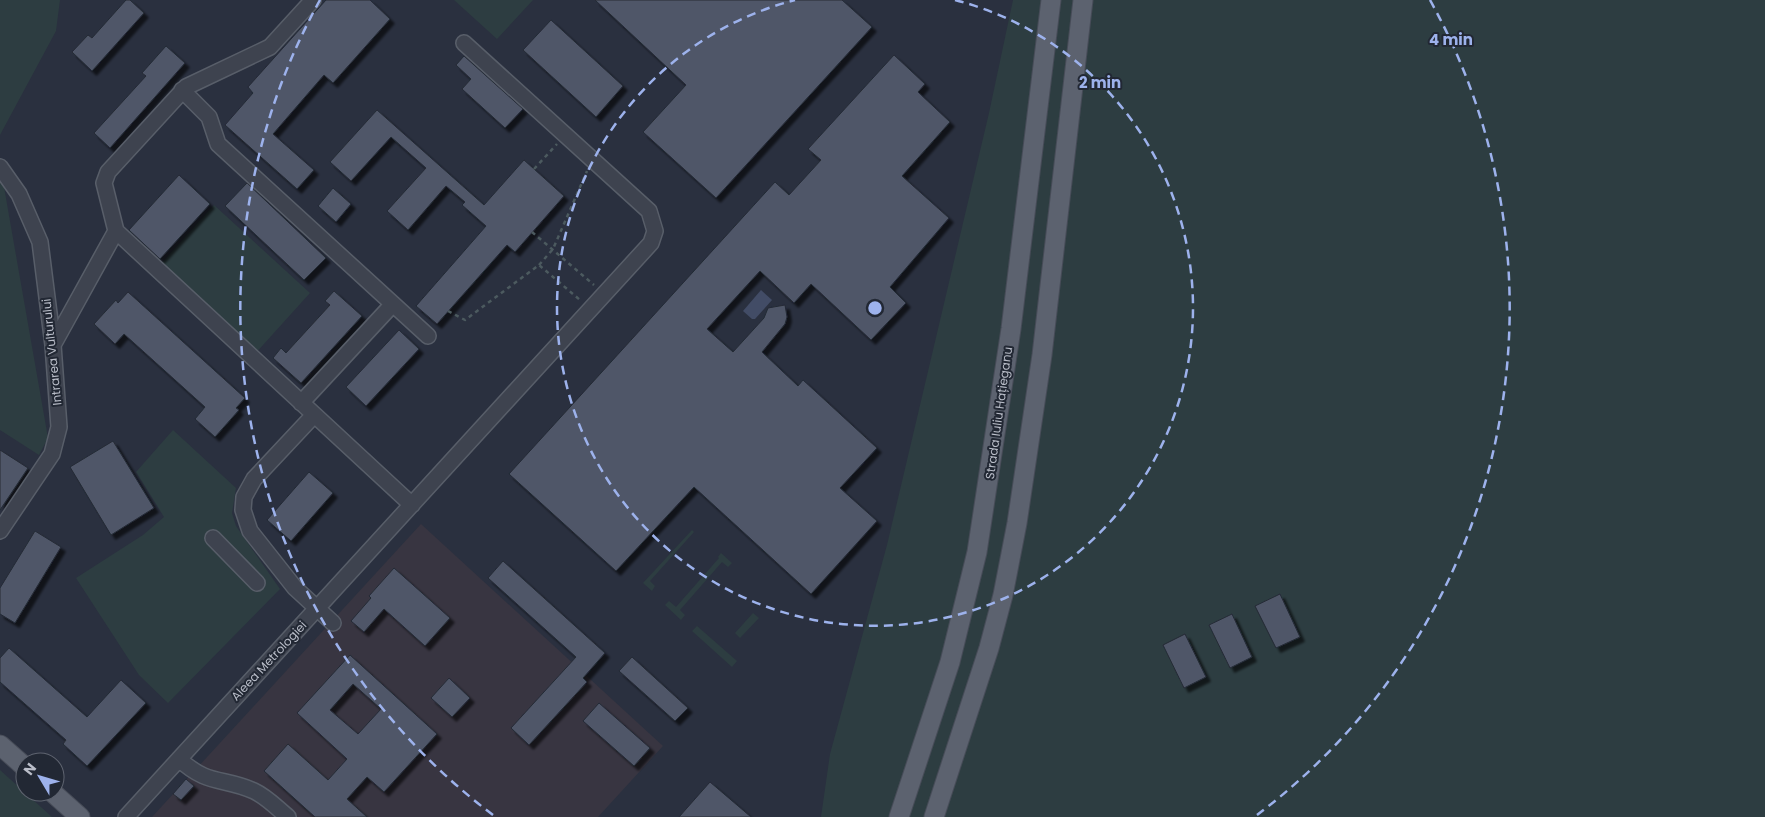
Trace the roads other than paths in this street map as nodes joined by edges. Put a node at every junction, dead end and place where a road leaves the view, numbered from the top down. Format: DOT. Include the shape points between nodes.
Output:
graph roads {
  1 [pos="313,0"];
  2 [pos="1051,0"];
  3 [pos="1083,0"];
  4 [pos="464,43"];
  5 [pos="1041,83"];
  6 [pos="1073,87"];
  7 [pos="182,90"];
  8 [pos="0,167"];
  9 [pos="116,231"];
  10 [pos="393,304"];
  11 [pos="428,336"];
  12 [pos="53,345"];
  13 [pos="301,403"];
  14 [pos="314,415"];
  15 [pos="412,505"];
  16 [pos="0,531"];
  17 [pos="214,538"];
  18 [pos="257,583"];
  19 [pos="318,609"];
  20 [pos="333,623"];
  21 [pos="0,745"];
  22 [pos="15,758"];
  23 [pos="179,759"];
  24 [pos="63,802"];
  25 [pos="80,817"];
  26 [pos="126,817"];
  27 [pos="288,817"];
  28 [pos="899,817"];
  29 [pos="934,817"];
  1 -- 7 [label="street" via="270,46"];
  2 -- 5 [label="main road, Strada Iuliu Hațieganu"];
  3 -- 6 [label="main road"];
  4 -- 15 [label="street, Aleea Metrologiei" via="649,211 655,231 650,243"];
  5 -- 6 [label="main road"];
  5 -- 28 [label="main road, Strada Iuliu Hațieganu" via="1004,384 975,560 950,662"];
  6 -- 29 [label="main road" via="1042,355 1010,562 989,648"];
  7 -- 9 [label="street" via="104,178"];
  7 -- 10 [label="street" via="210,117 218,144"];
  8 -- 12 [label="street, Intrarea Vulturului" via="19,194 40,242"];
  9 -- 12 [label="street"];
  9 -- 13 [label="street"];
  10 -- 11 [label="street"];
  10 -- 13 [label="street"];
  12 -- 16 [label="street, Intrarea Vulturului" via="58,435 52,454"];
  13 -- 14 [label="street"];
  14 -- 15 [label="street"];
  14 -- 19 [label="street" via="254,479 244,497 242,510 250,531 295,588"];
  15 -- 19 [label="street, Aleea Metrologiei"];
  17 -- 18 [label="street"];
  19 -- 20 [label="street"];
  19 -- 23 [label="street, Aleea Metrologiei"];
  21 -- 22 [label="main road"];
  23 -- 26 [label="street, Aleea Metrologiei"];
  23 -- 27 [label="street" via="199,775 253,791"];
  24 -- 25 [label="main road"];
}
